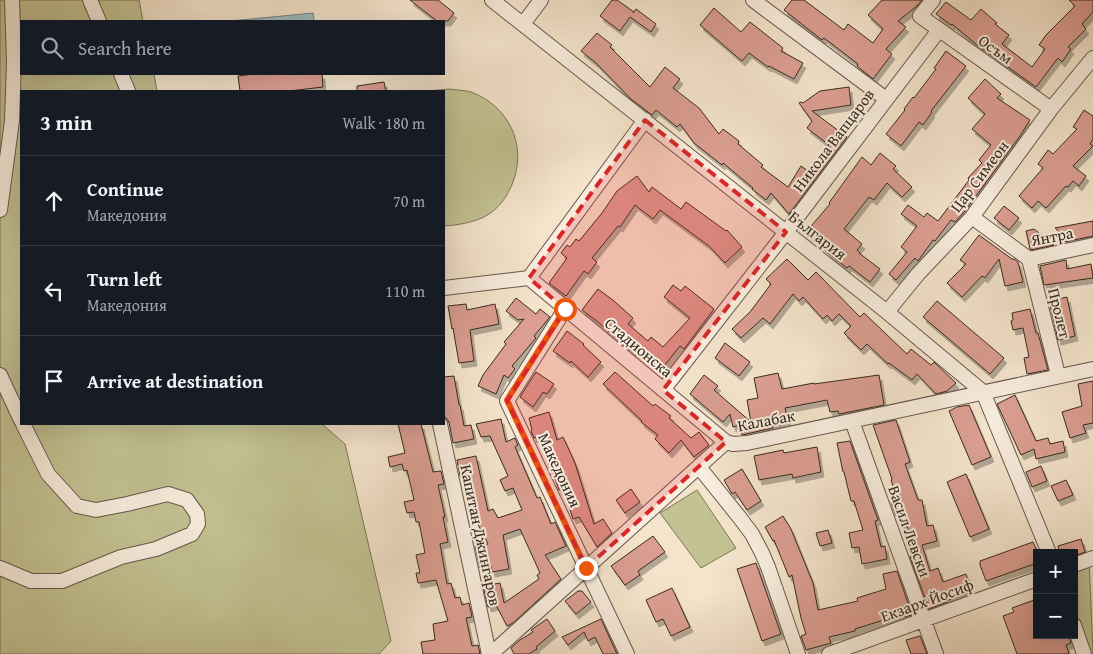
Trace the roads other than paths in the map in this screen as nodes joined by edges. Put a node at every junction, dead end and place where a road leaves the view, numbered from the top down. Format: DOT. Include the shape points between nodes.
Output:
graph roads {
  1 [pos="12,0"];
  2 [pos="90,0"];
  3 [pos="492,0"];
  4 [pos="541,0"];
  5 [pos="753,0"];
  6 [pos="933,0"];
  7 [pos="99,20"];
  8 [pos="523,24"];
  9 [pos="939,30"];
  10 [pos="1092,60"];
  11 [pos="121,75"];
  12 [pos="128,90"];
  13 [pos="886,100"];
  14 [pos="1051,109"];
  15 [pos="645,120"];
  16 [pos="0,210"];
  17 [pos="972,217"];
  18 [pos="786,232"];
  19 [pos="1093,245"];
  20 [pos="1029,259"];
  21 [pos="529,278"];
  22 [pos="445,288"];
  23 [pos="565,309"];
  24 [pos="888,312"];
  25 [pos="1093,369"];
  26 [pos="0,375"];
  27 [pos="1058,375"];
  28 [pos="663,390"];
  29 [pos="983,392"];
  30 [pos="20,418"];
  31 [pos="852,421"];
  32 [pos="24,425"];
  33 [pos="440,425"];
  34 [pos="726,442"];
  35 [pos="699,467"];
  36 [pos="1047,549"];
  37 [pos="1093,558"];
  38 [pos="1078,564"];
  39 [pos="0,568"];
  40 [pos="586,568"];
  41 [pos="1033,580"];
  42 [pos="924,620"];
  43 [pos="1078,636"];
  44 [pos="490,654"];
  45 [pos="627,654"];
  46 [pos="798,654"];
  47 [pos="829,654"];
  48 [pos="936,654"];
  49 [pos="1084,654"];
  1 -- 16 [label="street" via="12,121"];
  2 -- 7 [label="street"];
  3 -- 8 [label="street, България"];
  4 -- 8 [label="street"];
  5 -- 13 [label="street"];
  6 -- 9 [label="street, Осъм" via="920,16"];
  8 -- 15 [label="street, България"];
  9 -- 13 [label="street, Никола Вапцаров"];
  9 -- 14 [label="street, Осъм"];
  10 -- 14 [label="street, Цар Симеон"];
  11 -- 12 [label="street"];
  13 -- 18 [label="street, Никола Вапцаров"];
  14 -- 17 [label="street, Цар Симеон"];
  15 -- 18 [label="street, България"];
  15 -- 21 [label="street"];
  17 -- 20 [label="street, Янтра"];
  17 -- 24 [label="street, Цар Симеон" via="918,274"];
  18 -- 24 [label="street, България"];
  18 -- 28 [label="street, Никола Вапцаров"];
  19 -- 20 [label="street, Янтра"];
  20 -- 27 [label="street, Пролет"];
  21 -- 22 [label="street"];
  21 -- 23 [label="street, Стадионска"];
  23 -- 28 [label="street, Стадионска"];
  23 -- 40 [label="street, Македония" via="507,400"];
  24 -- 29 [label="street, България"];
  25 -- 27 [label="street, Калабак"];
  26 -- 30 [label="street"];
  27 -- 29 [label="street, Калабак"];
  28 -- 34 [label="street, Стадионска"];
  29 -- 31 [label="street, Калабак"];
  29 -- 36 [label="street, България"];
  31 -- 34 [label="street, Калабак" via="747,443"];
  31 -- 42 [label="street, Васил Левски"];
  32 -- 39 [label="street" via="48,474 77,506 96,510 168,494 187,500 198,524 192,534 156,549 121,557 62,581 31,581"];
  33 -- 44 [label="street, Капитан Джингаров"];
  34 -- 35 [label="street, Калабак"];
  35 -- 40 [label="street, Калабак"];
  35 -- 46 [label="street" via="752,534 768,567"];
  37 -- 38 [label="street"];
  40 -- 44 [label="street, Калабак"];
  40 -- 45 [label="street, Македония"];
  41 -- 42 [label="street, Екзарх Йосиф"];
  42 -- 47 [label="street, Екзарх Йосиф"];
  42 -- 48 [label="street, Васил Левски"];
  43 -- 49 [label="street"];
}
